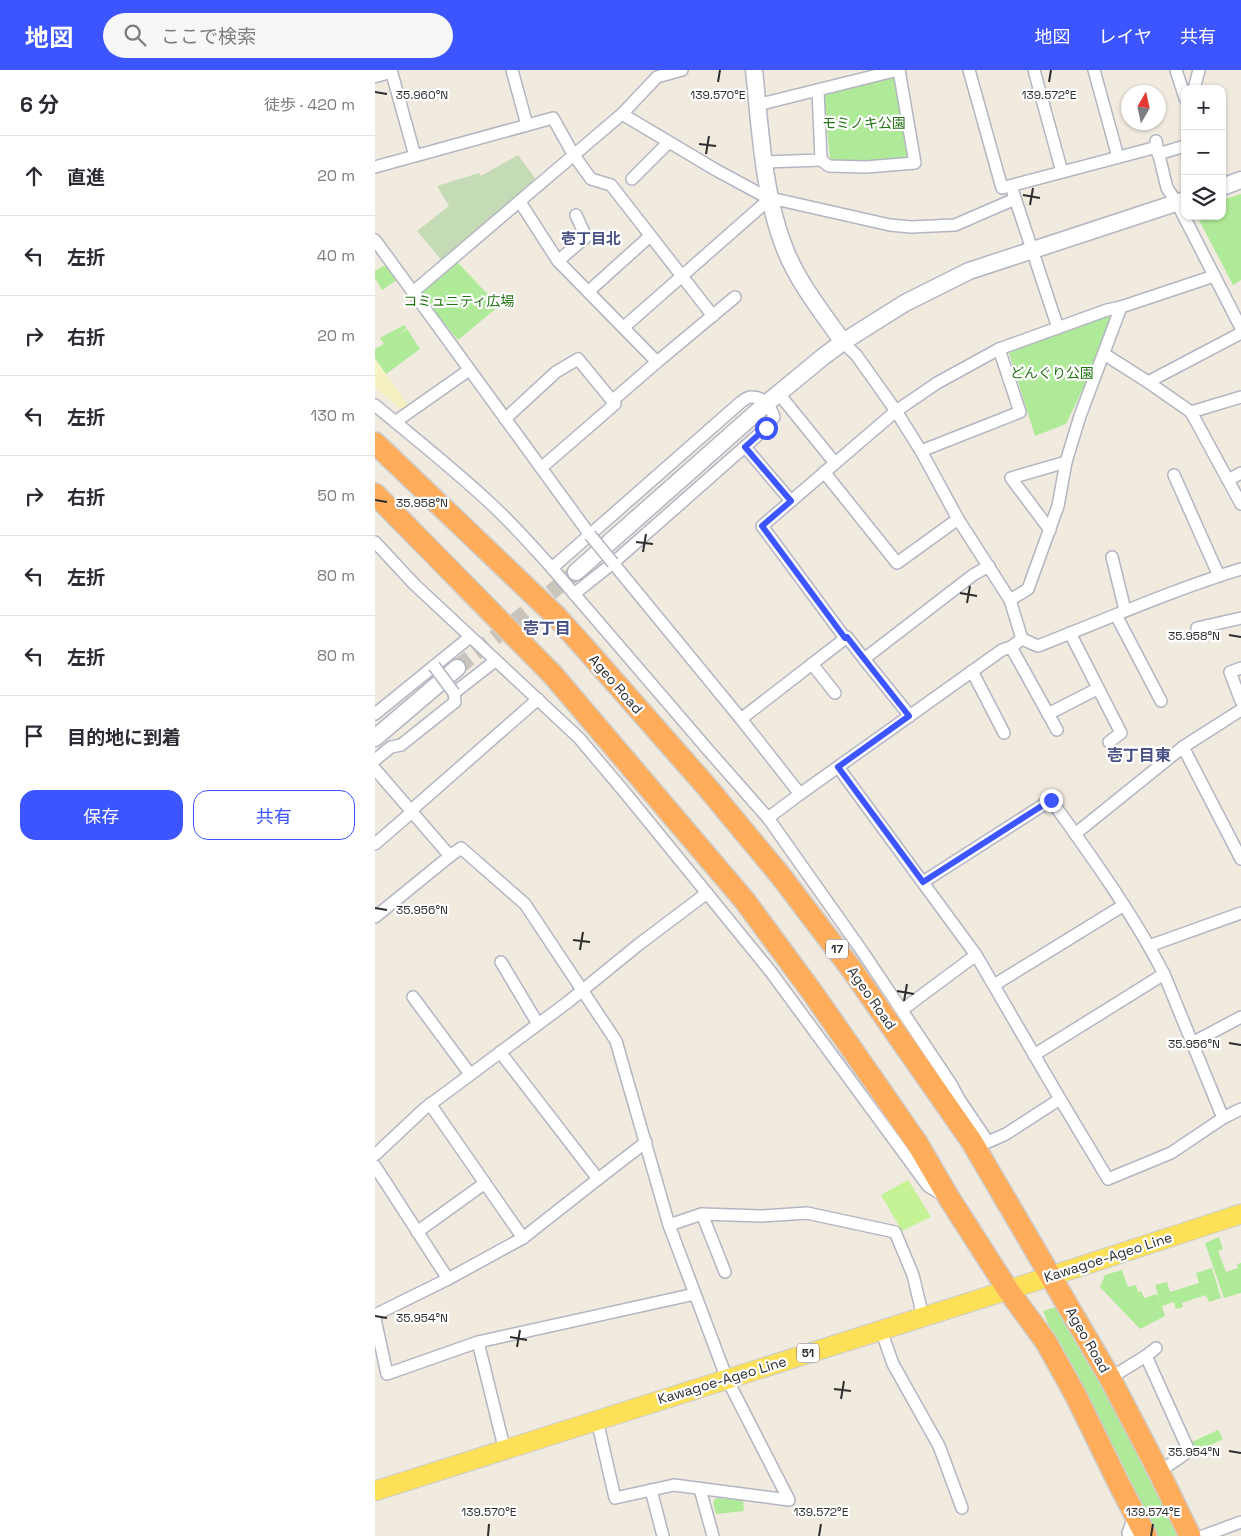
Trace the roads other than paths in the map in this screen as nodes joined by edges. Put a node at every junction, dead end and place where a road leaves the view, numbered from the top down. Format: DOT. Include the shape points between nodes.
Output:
graph roads {
  1 [pos="390,70"];
  2 [pos="512,70"];
  3 [pos="682,70"];
  4 [pos="754,70"];
  5 [pos="898,70"];
  6 [pos="969,70"];
  7 [pos="1034,70"];
  8 [pos="1094,70"];
  9 [pos="1176,70"];
  10 [pos="1199,70"];
  11 [pos="375,74"];
  12 [pos="1196,85"];
  13 [pos="1181,86"];
  14 [pos="818,90"];
  15 [pos="757,105"];
  16 [pos="622,114"];
  17 [pos="527,125"];
  18 [pos="669,142"];
  19 [pos="1181,146"];
  20 [pos="1157,147"];
  21 [pos="573,154"];
  22 [pos="415,156"];
  23 [pos="1119,157"];
  24 [pos="821,160"];
  25 [pos="765,162"];
  26 [pos="375,167"];
  27 [pos="1062,172"];
  28 [pos="632,179"];
  29 [pos="1241,180"];
  30 [pos="1012,186"];
  31 [pos="1226,186"];
  32 [pos="768,198"];
  33 [pos="1015,199"];
  34 [pos="1181,201"];
  35 [pos="520,202"];
  36 [pos="577,215"];
  37 [pos="1189,220"];
  38 [pos="650,236"];
  39 [pos="375,240"];
  40 [pos="1031,250"];
  41 [pos="558,261"];
  42 [pos="1214,276"];
  43 [pos="681,277"];
  44 [pos="589,291"];
  45 [pos="413,292"];
  46 [pos="735,297"];
  47 [pos="1121,307"];
  48 [pos="713,316"];
  49 [pos="624,327"];
  50 [pos="1058,328"];
  51 [pos="1241,328"];
  52 [pos="1241,333"];
  53 [pos="843,342"];
  54 [pos="999,350"];
  55 [pos="1104,354"];
  56 [pos="657,362"];
  57 [pos="469,370"];
  58 [pos="1148,382"];
  59 [pos="1241,397"];
  60 [pos="773,399"];
  61 [pos="612,401"];
  62 [pos="375,405"];
  63 [pos="896,410"];
  64 [pos="1191,412"];
  65 [pos="505,419"];
  66 [pos="395,422"];
  67 [pos="375,443"];
  68 [pos="745,447"];
  69 [pos="921,451"];
  70 [pos="1066,462"];
  71 [pos="835,463"];
  72 [pos="541,468"];
  73 [pos="824,472"];
  74 [pos="1241,473"];
  75 [pos="1174,475"];
  76 [pos="1228,480"];
  77 [pos="375,494"];
  78 [pos="791,501"];
  79 [pos="1241,504"];
  80 [pos="958,519"];
  81 [pos="1050,530"];
  82 [pos="590,535"];
  83 [pos="375,542"];
  84 [pos="1113,557"];
  85 [pos="613,563"];
  86 [pos="989,566"];
  87 [pos="552,568"];
  88 [pos="1241,569"];
  89 [pos="576,572"];
  90 [pos="1219,576"];
  91 [pos="574,594"];
  92 [pos="1010,600"];
  93 [pos="1120,612"];
  94 [pos="1241,618"];
  95 [pos="1197,628"];
  96 [pos="1070,633"];
  97 [pos="470,637"];
  98 [pos="845,638"];
  99 [pos="1022,639"];
  100 [pos="1011,646"];
  101 [pos="864,659"];
  102 [pos="495,661"];
  103 [pos="812,664"];
  104 [pos="434,666"];
  105 [pos="457,668"];
  106 [pos="1241,668"];
  107 [pos="972,671"];
  108 [pos="1097,689"];
  109 [pos="454,693"];
  110 [pos="835,694"];
  111 [pos="375,697"];
  112 [pos="538,700"];
  113 [pos="1161,701"];
  114 [pos="1241,701"];
  115 [pos="379,710"];
  116 [pos="1241,710"];
  117 [pos="1048,714"];
  118 [pos="909,716"];
  119 [pos="741,719"];
  120 [pos="1057,730"];
  121 [pos="1004,733"];
  122 [pos="375,738"];
  123 [pos="1109,742"];
  124 [pos="1183,747"];
  125 [pos="375,760"];
  126 [pos="838,767"];
  127 [pos="375,769"];
  128 [pos="800,794"];
  129 [pos="412,812"];
  130 [pos="768,818"];
  131 [pos="1075,834"];
  132 [pos="1236,838"];
  133 [pos="375,844"];
  134 [pos="450,856"];
  135 [pos="1241,859"];
  136 [pos="923,882"];
  137 [pos="707,894"];
  138 [pos="1124,905"];
  139 [pos="1241,914"];
  140 [pos="375,917"];
  141 [pos="1149,946"];
  142 [pos="976,955"];
  143 [pos="501,962"];
  144 [pos="1163,974"];
  145 [pos="994,985"];
  146 [pos="583,990"];
  147 [pos="413,997"];
  148 [pos="902,1010"];
  149 [pos="1241,1017"];
  150 [pos="538,1024"];
  151 [pos="1192,1043"];
  152 [pos="500,1052"];
  153 [pos="1034,1055"];
  154 [pos="470,1074"];
  155 [pos="959,1099"];
  156 [pos="1060,1099"];
  157 [pos="430,1104"];
  158 [pos="1241,1110"];
  159 [pos="1223,1118"];
  160 [pos="957,1120"];
  161 [pos="646,1142"];
  162 [pos="375,1155"];
  163 [pos="375,1166"];
  164 [pos="598,1180"];
  165 [pos="485,1183"];
  166 [pos="949,1198"];
  167 [pos="702,1214"];
  168 [pos="1241,1214"];
  169 [pos="669,1225"];
  170 [pos="417,1232"];
  171 [pos="523,1238"];
  172 [pos="725,1272"];
  173 [pos="1051,1276"];
  174 [pos="448,1279"];
  175 [pos="1008,1290"];
  176 [pos="695,1294"];
  177 [pos="375,1315"];
  178 [pos="923,1317"];
  179 [pos="375,1319"];
  180 [pos="881,1330"];
  181 [pos="477,1342"];
  182 [pos="1156,1348"];
  183 [pos="1146,1356"];
  184 [pos="1110,1378"];
  185 [pos="727,1379"];
  186 [pos="597,1420"];
  187 [pos="505,1450"];
  188 [pos="1159,1472"];
  189 [pos="700,1489"];
  190 [pos="651,1490"];
  191 [pos="375,1491"];
  192 [pos="962,1508"];
  193 [pos="1135,1514"];
  194 [pos="1241,1522"];
  195 [pos="663,1536"];
  196 [pos="713,1536"];
  197 [pos="1129,1536"];
  198 [pos="1146,1536"];
  199 [pos="1190,1536"];
  200 [pos="1203,1536"];
  1 -- 11 [label="street"];
  1 -- 22 [label="street"];
  2 -- 17 [label="street"];
  3 -- 16 [label="street" via="657,77"];
  4 -- 15 [label="street"];
  5 -- 14 [label="street"];
  5 -- 24 [label="street" via="915,162 866,167 829,166"];
  6 -- 30 [label="street" via="1002,188"];
  7 -- 27 [label="street"];
  8 -- 23 [label="street"];
  9 -- 13 [label="street"];
  10 -- 12 [label="street"];
  14 -- 15 [label="street"];
  14 -- 24 [label="street"];
  15 -- 25 [label="street"];
  16 -- 18 [label="street"];
  16 -- 21 [label="street"];
  17 -- 21 [label="street" via="553,118"];
  17 -- 22 [label="street"];
  18 -- 28 [label="street"];
  18 -- 32 [label="street"];
  19 -- 20 [label="street"];
  20 -- 23 [label="street"];
  20 -- 34 [label="street" via="1167,188"];
  21 -- 35 [label="street"];
  21 -- 38 [label="street" via="591,179 611,185"];
  22 -- 26 [label="street"];
  23 -- 27 [label="street"];
  24 -- 25 [label="street"];
  25 -- 32 [label="street"];
  27 -- 30 [label="street"];
  29 -- 31 [label="street"];
  30 -- 33 [label="street"];
  32 -- 33 [label="street" via="911,227 955,225"];
  32 -- 43 [label="street"];
  32 -- 53 [label="street" via="784,246 805,290"];
  33 -- 40 [label="street"];
  34 -- 40 [label="street"];
  35 -- 41 [label="street"];
  35 -- 45 [label="street"];
  36 -- 41 [label="street" via="586,237"];
  37 -- 42 [label="street"];
  38 -- 43 [label="street"];
  38 -- 44 [label="street"];
  39 -- 45 [label="street"];
  40 -- 50 [label="street"];
  40 -- 53 [label="street" via="969,271 905,302"];
  41 -- 44 [label="street"];
  42 -- 47 [label="street"];
  42 -- 51 [label="street"];
  43 -- 48 [label="street"];
  43 -- 49 [label="street"];
  44 -- 49 [label="street"];
  45 -- 57 [label="street"];
  46 -- 48 [label="street"];
  47 -- 50 [label="street"];
  47 -- 55 [label="street"];
  48 -- 56 [label="street"];
  49 -- 56 [label="street"];
  50 -- 54 [label="street"];
  52 -- 58 [label="street"];
  53 -- 60 [label="street"];
  53 -- 63 [label="street"];
  54 -- 63 [label="street" via="937,383"];
  54 -- 69 [label="street" via="1020,412"];
  55 -- 58 [label="street"];
  55 -- 70 [label="street"];
  56 -- 61 [label="street"];
  57 -- 65 [label="street"];
  57 -- 66 [label="street"];
  58 -- 64 [label="street"];
  59 -- 64 [label="street"];
  60 -- 68 [label="street" via="774,417"];
  60 -- 71 [label="street"];
  60 -- 82 [label="street" via="754,396 741,402"];
  60 -- 89 [label="street"];
  61 -- 65 [label="street" via="578,359 556,372"];
  61 -- 72 [label="street" via="615,404"];
  62 -- 66 [label="street"];
  63 -- 69 [label="street"];
  63 -- 71 [label="street"];
  64 -- 76 [label="street"];
  65 -- 72 [label="street"];
  66 -- 87 [label="street" via="492,505"];
  67 -- 160 [label="highway, Ageo Road / 17" via="556,616 707,786 851,967"];
  68 -- 78 [label="street"];
  68 -- 85 [label="street"];
  69 -- 80 [label="street"];
  70 -- 81 [label="street"];
  70 -- 81 [label="street" via="1011,478"];
  71 -- 73 [label="street"];
  72 -- 82 [label="street"];
  73 -- 78 [label="street"];
  73 -- 80 [label="street" via="897,563"];
  74 -- 76 [label="street"];
  75 -- 90 [label="street"];
  76 -- 79 [label="street"];
  77 -- 166 [label="highway" via="553,676 745,901 917,1143"];
  78 -- 98 [label="street" via="762,526"];
  80 -- 86 [label="street"];
  81 -- 92 [label="street" via="1028,590"];
  82 -- 85 [label="street, bridge"];
  82 -- 87 [label="street"];
  83 -- 97 [label="street"];
  84 -- 93 [label="street"];
  85 -- 91 [label="street"];
  85 -- 119 [label="street"];
  86 -- 92 [label="street"];
  86 -- 101 [label="street" via="973,574"];
  87 -- 91 [label="street"];
  88 -- 90 [label="street"];
  90 -- 93 [label="street"];
  91 -- 130 [label="street"];
  92 -- 99 [label="street"];
  93 -- 96 [label="street"];
  93 -- 113 [label="street"];
  94 -- 95 [label="street"];
  96 -- 99 [label="street" via="1038,646"];
  96 -- 108 [label="street"];
  97 -- 102 [label="street"];
  97 -- 104 [label="street"];
  98 -- 101 [label="street"];
  98 -- 103 [label="street"];
  99 -- 100 [label="street"];
  100 -- 107 [label="street"];
  100 -- 117 [label="street"];
  101 -- 118 [label="street"];
  102 -- 109 [label="street"];
  102 -- 112 [label="street"];
  103 -- 110 [label="street"];
  103 -- 119 [label="street"];
  104 -- 109 [label="street, bridge"];
  104 -- 115 [label="street"];
  105 -- 122 [label="street"];
  106 -- 114 [label="street" via="1230,672"];
  107 -- 118 [label="street"];
  107 -- 121 [label="street"];
  108 -- 117 [label="street"];
  108 -- 123 [label="street" via="1121,733"];
  109 -- 125 [label="street" via="455,702 401,745 391,746"];
  111 -- 115 [label="street"];
  112 -- 129 [label="street"];
  112 -- 137 [label="street" via="579,738"];
  116 -- 124 [label="street"];
  117 -- 120 [label="street"];
  118 -- 126 [label="street"];
  119 -- 128 [label="street"];
  124 -- 131 [label="street"];
  124 -- 132 [label="street"];
  126 -- 128 [label="street"];
  126 -- 136 [label="street"];
  127 -- 129 [label="street"];
  128 -- 130 [label="street"];
  129 -- 133 [label="street"];
  129 -- 134 [label="street"];
  130 -- 148 [label="street"];
  131 -- 136 [label="street" via="1051,800"];
  131 -- 138 [label="street"];
  132 -- 135 [label="street"];
  134 -- 140 [label="street"];
  134 -- 146 [label="street" via="461,848 525,904"];
  136 -- 142 [label="street"];
  137 -- 146 [label="street"];
  137 -- 166 [label="street" via="771,972 928,1186"];
  138 -- 141 [label="street"];
  138 -- 145 [label="street"];
  139 -- 141 [label="street"];
  141 -- 144 [label="street"];
  142 -- 145 [label="street"];
  142 -- 148 [label="street"];
  143 -- 150 [label="street"];
  144 -- 151 [label="street"];
  144 -- 153 [label="street"];
  145 -- 153 [label="street"];
  146 -- 150 [label="street"];
  146 -- 161 [label="street" via="616,1041"];
  147 -- 154 [label="street"];
  148 -- 155 [label="street"];
  149 -- 151 [label="street"];
  150 -- 152 [label="street"];
  151 -- 159 [label="street"];
  152 -- 154 [label="street"];
  152 -- 164 [label="street"];
  153 -- 156 [label="street"];
  154 -- 157 [label="street"];
  155 -- 156 [label="street" via="988,1142"];
  155 -- 160 [label="street"];
  156 -- 159 [label="street" via="1108,1179 1171,1153"];
  157 -- 162 [label="street"];
  157 -- 165 [label="street"];
  158 -- 159 [label="street"];
  160 -- 173 [label="highway, Ageo Road / 17"];
  161 -- 164 [label="street"];
  161 -- 169 [label="street"];
  163 -- 170 [label="street"];
  164 -- 171 [label="street"];
  165 -- 170 [label="street"];
  165 -- 171 [label="street"];
  166 -- 175 [label="highway"];
  167 -- 169 [label="street"];
  167 -- 172 [label="street"];
  167 -- 178 [label="street" via="761,1216 807,1213 895,1232 913,1274"];
  168 -- 173 [label="main road, Kawagoe-Ageo Line / 51"];
  169 -- 176 [label="street"];
  170 -- 174 [label="street"];
  171 -- 174 [label="street"];
  173 -- 175 [label="main road, Kawagoe-Ageo Line / 51"];
  173 -- 184 [label="highway, Ageo Road / 17"];
  174 -- 177 [label="street"];
  175 -- 178 [label="main road, Kawagoe-Ageo Line / 51"];
  175 -- 193 [label="highway" via="1046,1342"];
  176 -- 181 [label="street"];
  176 -- 185 [label="street"];
  178 -- 180 [label="main road, Kawagoe-Ageo Line / 51"];
  179 -- 181 [label="street" via="387,1374"];
  180 -- 185 [label="main road, Kawagoe-Ageo Line / 51"];
  180 -- 192 [label="street" via="893,1364 939,1446"];
  181 -- 187 [label="street"];
  182 -- 183 [label="street"];
  183 -- 184 [label="street"];
  183 -- 188 [label="street" via="1189,1450"];
  184 -- 188 [label="highway, Ageo Road / 17"];
  185 -- 186 [label="main road, Kawagoe-Ageo Line / 51"];
  185 -- 189 [label="street" via="789,1500"];
  186 -- 187 [label="main road, Kawagoe-Ageo Line / 51"];
  186 -- 190 [label="street" via="615,1498"];
  187 -- 191 [label="main road, Kawagoe-Ageo Line / 51"];
  188 -- 199 [label="highway, Ageo Road / 17"];
  189 -- 190 [label="street" via="673,1485"];
  189 -- 196 [label="street"];
  190 -- 195 [label="street"];
  193 -- 197 [label="street"];
  193 -- 198 [label="highway"];
  194 -- 200 [label="street"];
}
